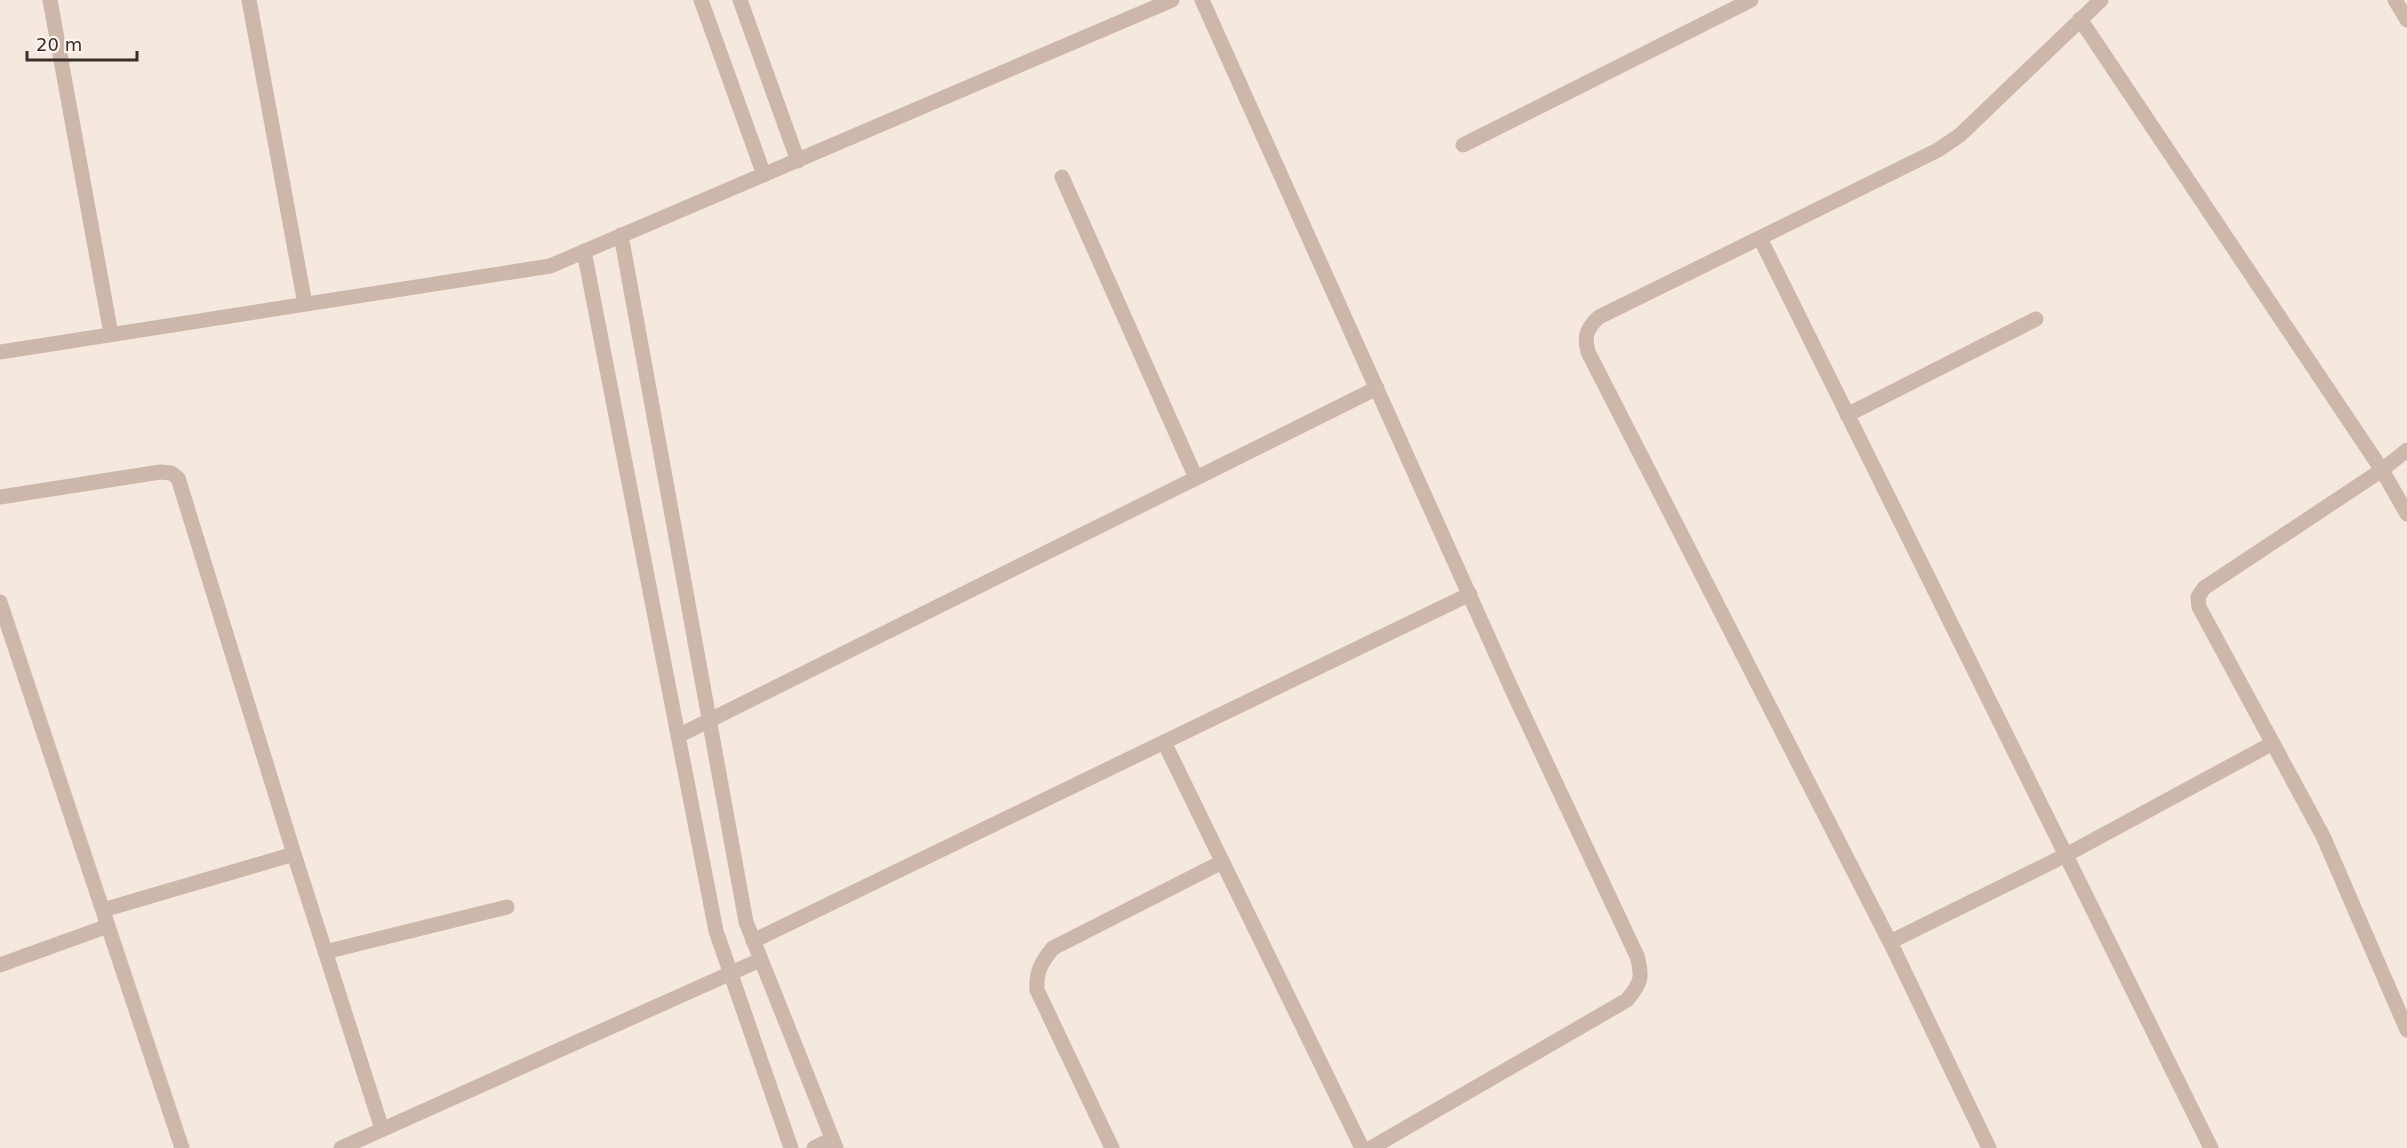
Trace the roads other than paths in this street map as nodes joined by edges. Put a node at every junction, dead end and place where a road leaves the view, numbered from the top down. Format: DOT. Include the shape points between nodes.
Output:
graph roads {
  1 [pos="50,0"];
  2 [pos="249,0"];
  3 [pos="701,0"];
  4 [pos="740,0"];
  5 [pos="1172,0"];
  6 [pos="1202,0"];
  7 [pos="1751,0"];
  8 [pos="2101,0"];
  9 [pos="2395,0"];
  10 [pos="2080,19"];
  11 [pos="2407,20"];
  12 [pos="1463,145"];
  13 [pos="798,161"];
  14 [pos="764,175"];
  15 [pos="1062,177"];
  16 [pos="621,235"];
  17 [pos="1760,238"];
  18 [pos="584,251"];
  19 [pos="305,304"];
  20 [pos="2036,319"];
  21 [pos="111,334"];
  22 [pos="0,352"];
  23 [pos="1377,388"];
  24 [pos="1847,415"];
  25 [pos="2407,450"];
  26 [pos="2382,470"];
  27 [pos="1196,478"];
  28 [pos="0,497"];
  29 [pos="2407,514"];
  30 [pos="1470,594"];
  31 [pos="0,602"];
  32 [pos="709,721"];
  33 [pos="678,736"];
  34 [pos="1164,742"];
  35 [pos="2273,743"];
  36 [pos="294,854"];
  37 [pos="2066,855"];
  38 [pos="1222,862"];
  39 [pos="507,907"];
  40 [pos="103,910"];
  41 [pos="108,926"];
  42 [pos="753,941"];
  43 [pos="1890,942"];
  44 [pos="325,952"];
  45 [pos="760,960"];
  46 [pos="0,965"];
  47 [pos="729,974"];
  48 [pos="2407,1030"];
  49 [pos="382,1129"];
  50 [pos="834,1144"];
  51 [pos="182,1148"];
  52 [pos="341,1148"];
  53 [pos="791,1148"];
  54 [pos="814,1148"];
  55 [pos="1112,1148"];
  56 [pos="1362,1148"];
  57 [pos="1371,1148"];
  58 [pos="1989,1148"];
  59 [pos="2211,1148"];
  1 -- 21 [label="street"];
  2 -- 19 [label="street"];
  3 -- 14 [label="street"];
  4 -- 13 [label="street"];
  5 -- 13 [label="street"];
  6 -- 23 [label="street"];
  7 -- 12 [label="street"];
  8 -- 10 [label="street"];
  9 -- 11 [label="street"];
  10 -- 17 [label="street" via="1960,135 1938,150"];
  10 -- 26 [label="street"];
  13 -- 14 [label="street"];
  14 -- 16 [label="street"];
  15 -- 27 [label="street"];
  16 -- 18 [label="street"];
  16 -- 32 [label="street"];
  17 -- 24 [label="street"];
  17 -- 43 [label="street" via="1599,317 1588,326 1584,338"];
  18 -- 19 [label="street" via="550,266"];
  18 -- 33 [label="street"];
  19 -- 21 [label="street"];
  20 -- 24 [label="street"];
  21 -- 22 [label="street"];
  23 -- 27 [label="street"];
  23 -- 30 [label="street"];
  24 -- 37 [label="street"];
  25 -- 26 [label="street"];
  26 -- 29 [label="street"];
  26 -- 35 [label="street" via="2204,588 2198,597 2199,607"];
  27 -- 32 [label="street"];
  28 -- 36 [label="street" via="160,472 178,478"];
  30 -- 34 [label="street"];
  30 -- 57 [label="street" via="1637,956 1639,986 1627,1000"];
  31 -- 40 [label="street"];
  32 -- 33 [label="street"];
  32 -- 42 [label="street" via="746,922"];
  33 -- 47 [label="street" via="716,932"];
  34 -- 38 [label="street"];
  34 -- 42 [label="street"];
  35 -- 37 [label="street"];
  35 -- 48 [label="street" via="2323,836"];
  36 -- 40 [label="street"];
  36 -- 44 [label="street"];
  37 -- 43 [label="street"];
  37 -- 59 [label="street"];
  38 -- 55 [label="street" via="1053,948 1041,962 1037,990"];
  38 -- 56 [label="street"];
  39 -- 44 [label="street"];
  40 -- 41 [label="street"];
  41 -- 46 [label="street"];
  41 -- 51 [label="street"];
  42 -- 45 [label="street"];
  43 -- 58 [label="street"];
  44 -- 49 [label="street"];
  45 -- 47 [label="street"];
  45 -- 50 [label="street"];
  47 -- 49 [label="street"];
  47 -- 53 [label="street"];
  49 -- 52 [label="street"];
  50 -- 54 [label="street"];
}
